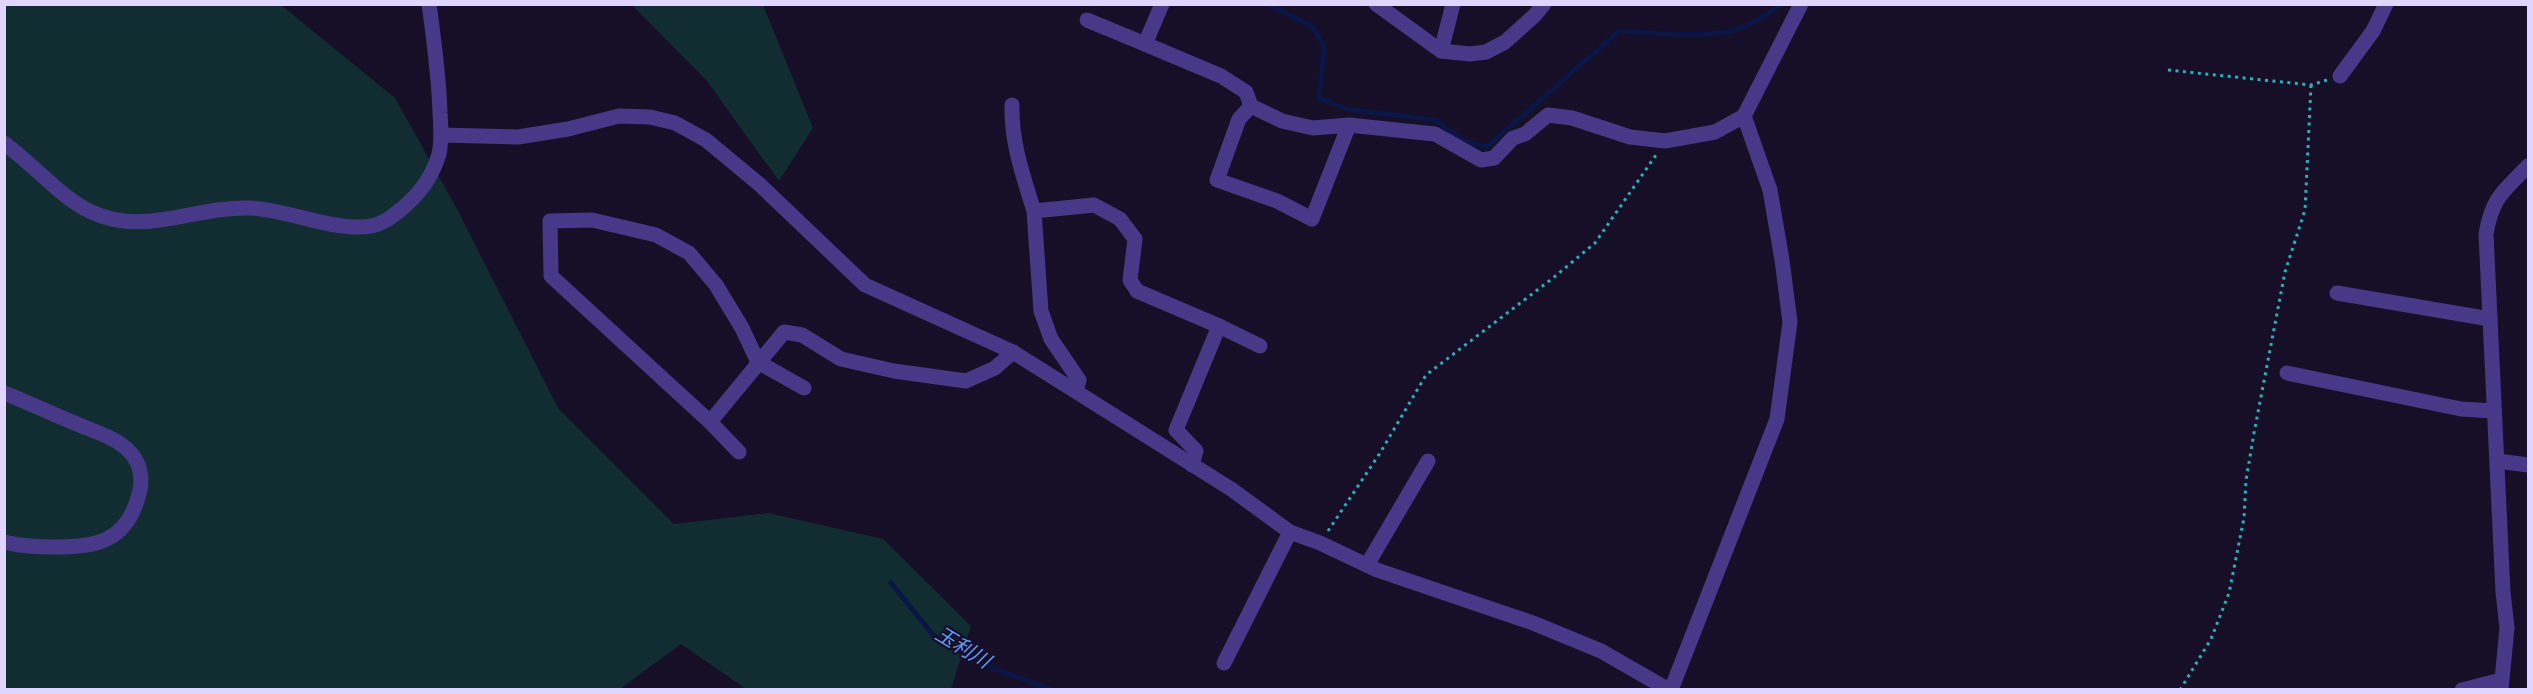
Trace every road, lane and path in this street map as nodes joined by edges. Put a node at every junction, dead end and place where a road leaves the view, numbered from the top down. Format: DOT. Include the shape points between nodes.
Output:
graph roads {
  1 [pos="429,4"];
  2 [pos="1162,4"];
  3 [pos="1376,4"];
  4 [pos="1453,4"];
  5 [pos="1544,4"];
  6 [pos="2386,4"];
  7 [pos="1801,5"];
  8 [pos="1087,20"];
  9 [pos="1145,44"];
  10 [pos="1441,51"];
  11 [pos="2168,70"];
  12 [pos="2340,76"];
  13 [pos="2311,85"];
  14 [pos="1012,105"];
  15 [pos="1251,106"];
  16 [pos="1744,116"];
  17 [pos="1349,125"];
  18 [pos="441,135"];
  19 [pos="1665,141"];
  20 [pos="4,143"];
  21 [pos="2529,166"];
  22 [pos="1034,211"];
  23 [pos="2337,293"];
  24 [pos="2490,319"];
  25 [pos="1219,326"];
  26 [pos="1260,346"];
  27 [pos="1012,352"];
  28 [pos="758,362"];
  29 [pos="2287,373"];
  30 [pos="804,388"];
  31 [pos="1076,391"];
  32 [pos="4,393"];
  33 [pos="2494,411"];
  34 [pos="710,422"];
  35 [pos="739,452"];
  36 [pos="1428,461"];
  37 [pos="2498,461"];
  38 [pos="1192,465"];
  39 [pos="2529,465"];
  40 [pos="1290,532"];
  41 [pos="4,542"];
  42 [pos="1320,543"];
  43 [pos="1367,565"];
  44 [pos="1224,663"];
  45 [pos="2501,685"];
  46 [pos="1670,690"];
  47 [pos="2180,690"];
  48 [pos="2462,690"];
  1 -- 18 [label="street"];
  2 -- 9 [label="street"];
  3 -- 10 [label="street"];
  4 -- 10 [label="street"];
  5 -- 10 [label="street" via="1505,42 1486,52"];
  6 -- 12 [label="street" via="2373,31"];
  7 -- 16 [label="street"];
  8 -- 9 [label="street"];
  9 -- 15 [label="street" via="1221,76 1245,92"];
  11 -- 13 [label="path"];
  12 -- 13 [label="path"];
  13 -- 47 [label="path" via="2305,210 2285,273 2229,593 2211,639"];
  14 -- 22 [label="street" via="1017,156"];
  15 -- 17 [label="street" via="1282,121 1313,128"];
  15 -- 17 [label="street" via="1239,119 1217,180 1277,201 1312,219"];
  16 -- 19 [label="street" via="1714,132"];
  16 -- 46 [label="street" via="1770,190 1790,322 1777,419"];
  17 -- 19 [label="street" via="1435,134 1481,160 1494,158 1513,138 1525,134 1548,115 1572,118 1630,137"];
  18 -- 20 [label="street" via="439,153 422,190 390,220 362,227 343,227 285,212 235,208 158,220 110,220 73,202"];
  18 -- 27 [label="street" via="518,137 619,116 675,123 706,140 759,184 865,285"];
  19 -- 42 [label="path" via="1595,243 1426,375"];
  21 -- 24 [label="street" via="2497,198 2489,214 2486,234"];
  22 -- 25 [label="street" via="1094,205 1120,219 1135,239 1130,280 1137,291"];
  22 -- 31 [label="street" via="1041,311 1051,339 1079,380"];
  23 -- 24 [label="street"];
  24 -- 33 [label="street"];
  25 -- 26 [label="street"];
  25 -- 38 [label="street" via="1176,429 1196,451"];
  27 -- 28 [label="street" via="994,368 966,381 841,359 802,335 784,333"];
  27 -- 31 [label="street"];
  28 -- 30 [label="street"];
  28 -- 34 [label="street"];
  28 -- 34 [label="street" via="716,285 689,253 657,235 592,220 550,221 551,276"];
  29 -- 33 [label="street" via="2461,409"];
  31 -- 38 [label="street"];
  32 -- 41 [label="street" via="116,441 138,462 141,475 130,518 102,543 47,547"];
  33 -- 37 [label="street"];
  34 -- 35 [label="street"];
  36 -- 43 [label="street"];
  37 -- 39 [label="street"];
  37 -- 45 [label="street" via="2507,628"];
  38 -- 40 [label="street"];
  40 -- 42 [label="street"];
  40 -- 44 [label="street"];
  42 -- 43 [label="street"];
  43 -- 46 [label="street" via="1601,651"];
  45 -- 48 [label="street"];
}
